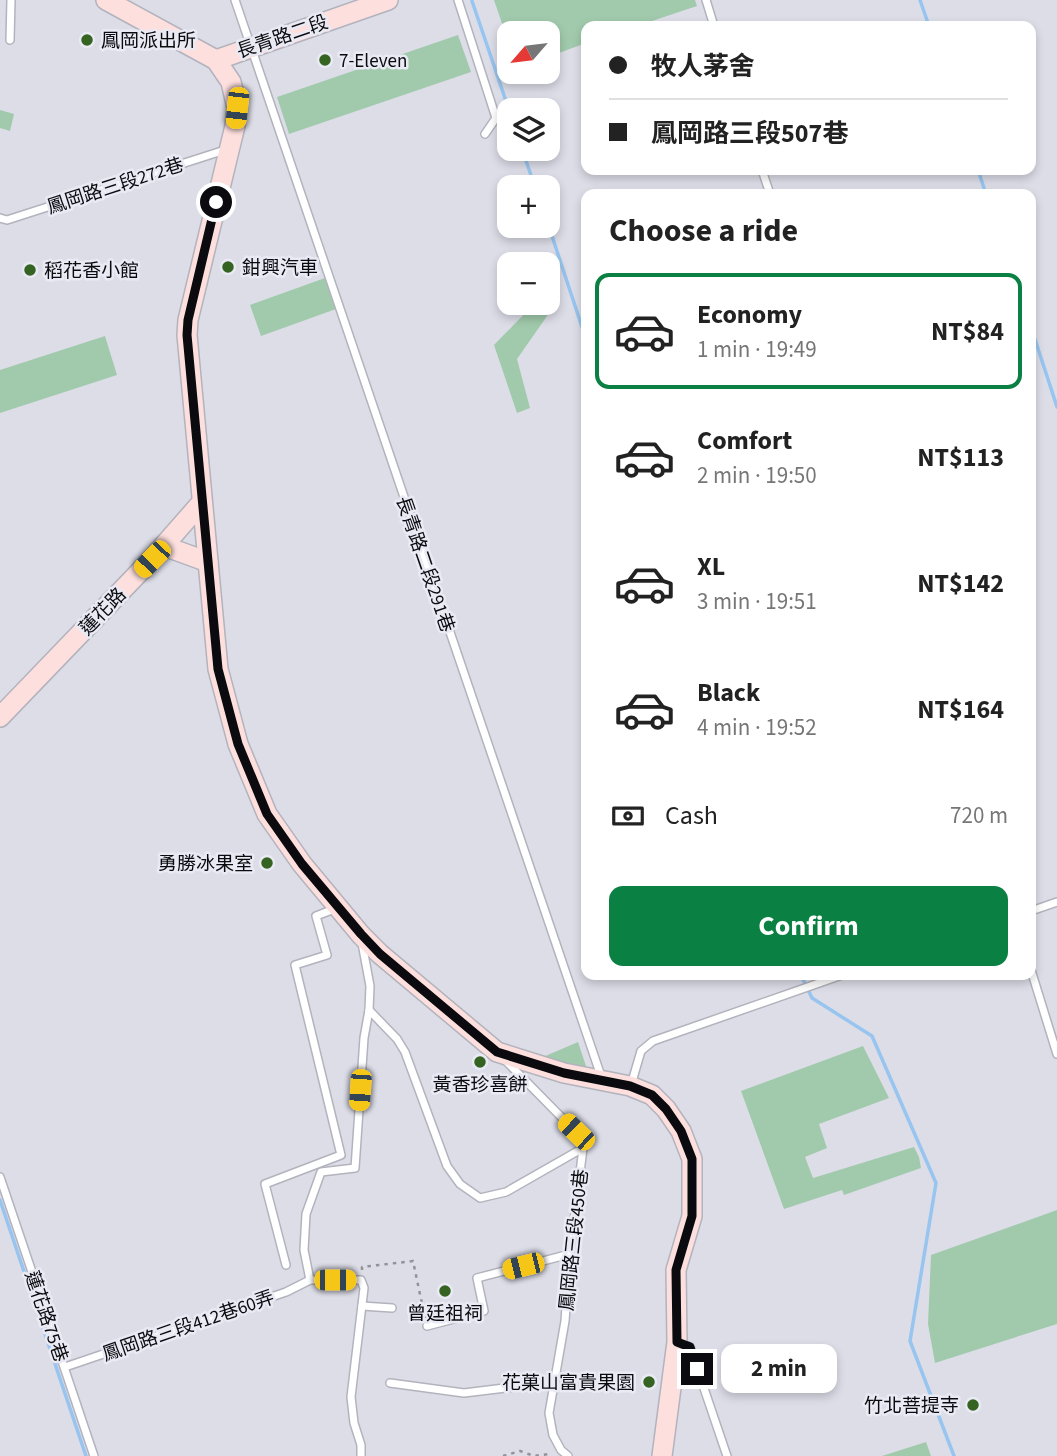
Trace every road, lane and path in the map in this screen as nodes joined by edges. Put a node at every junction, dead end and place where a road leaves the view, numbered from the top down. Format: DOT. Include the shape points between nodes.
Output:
graph roads {
  1 [pos="11,0"];
  2 [pos="106,0"];
  3 [pos="235,0"];
  4 [pos="388,0"];
  5 [pos="457,0"];
  6 [pos="706,0"];
  7 [pos="358,5"];
  8 [pos="712,21"];
  9 [pos="10,40"];
  10 [pos="250,47"];
  11 [pos="216,60"];
  12 [pos="485,134"];
  13 [pos="229,149"];
  14 [pos="0,218"];
  15 [pos="202,502"];
  16 [pos="164,546"];
  17 [pos="208,562"];
  18 [pos="0,717"];
  19 [pos="1057,902"];
  20 [pos="338,908"];
  21 [pos="1036,909"];
  22 [pos="361,934"];
  23 [pos="826,980"];
  24 [pos="1034,980"];
  25 [pos="369,1010"];
  26 [pos="497,1052"];
  27 [pos="1057,1054"];
  28 [pos="603,1080"];
  29 [pos="630,1086"];
  30 [pos="583,1148"];
  31 [pos="0,1177"];
  32 [pos="570,1254"];
  33 [pos="286,1265"];
  34 [pos="310,1280"];
  35 [pos="361,1280"];
  36 [pos="362,1306"];
  37 [pos="392,1308"];
  38 [pos="427,1326"];
  39 [pos="677,1342"];
  40 [pos="65,1367"];
  41 [pos="554,1382"];
  42 [pos="390,1383"];
  43 [pos="549,1454"];
  44 [pos="94,1456"];
  45 [pos="361,1456"];
  46 [pos="503,1456"];
  47 [pos="568,1456"];
  48 [pos="662,1456"];
  49 [pos="727,1456"];
  1 -- 9 [label="lane"];
  2 -- 11 [label="street"];
  3 -- 10 [label="lane, 長青路二段291巷"];
  4 -- 7 [label="street, 長青路二段"];
  5 -- 12 [label="lane" via="496,118"];
  6 -- 8 [label="lane"];
  7 -- 10 [label="street, 長青路二段"];
  10 -- 11 [label="street, 長青路二段"];
  10 -- 28 [label="lane, 長青路二段291巷"];
  11 -- 13 [label="street" via="231,82 237,108"];
  13 -- 14 [label="lane, 鳳岡路三段272巷" via="7,220"];
  13 -- 15 [label="street" via="188,320"];
  15 -- 16 [label="street, 蓮花路"];
  15 -- 17 [label="street"];
  16 -- 17 [label="street"];
  16 -- 18 [label="street, 蓮花路"];
  17 -- 20 [label="street" via="218,669 238,744 267,814"];
  19 -- 21 [label="lane"];
  20 -- 22 [label="street"];
  20 -- 33 [label="lane" via="316,916 327,954 295,965 341,1155 265,1184"];
  22 -- 25 [label="lane" via="370,986"];
  22 -- 26 [label="street"];
  23 -- 29 [label="lane" via="653,1041 641,1051"];
  24 -- 27 [label="lane"];
  25 -- 30 [label="lane" via="405,1052 447,1166 460,1184 480,1198 506,1192"];
  25 -- 34 [label="lane" via="355,1168 321,1172 306,1214 304,1250"];
  26 -- 28 [label="street"];
  26 -- 30 [label="lane, 鳳岡路三段450巷" via="576,1132"];
  28 -- 29 [label="street"];
  29 -- 39 [label="street" via="652,1095 666,1109 692,1159 692,1216 676,1270"];
  30 -- 32 [label="lane, 鳳岡路三段450巷"];
  31 -- 40 [label="lane, 蓮花路75巷"];
  32 -- 38 [label="lane" via="477,1278 484,1311"];
  32 -- 41 [label="lane, 鳳岡路三段450巷"];
  34 -- 35 [label="lane"];
  34 -- 40 [label="lane, 鳳岡路三段412巷60弄"];
  35 -- 36 [label="lane"];
  35 -- 38 [label="path" via="362,1267 413,1261"];
  36 -- 37 [label="lane"];
  36 -- 45 [label="lane" via="351,1397"];
  39 -- 48 [label="street"];
  39 -- 49 [label="lane" via="690,1347"];
  40 -- 44 [label="lane, 蓮花路75巷"];
  41 -- 42 [label="lane" via="464,1393"];
  41 -- 47 [label="lane, 鳳岡路三段450巷" via="549,1413 553,1435"];
  43 -- 46 [label="path" via="534,1456 520,1451"];
}
